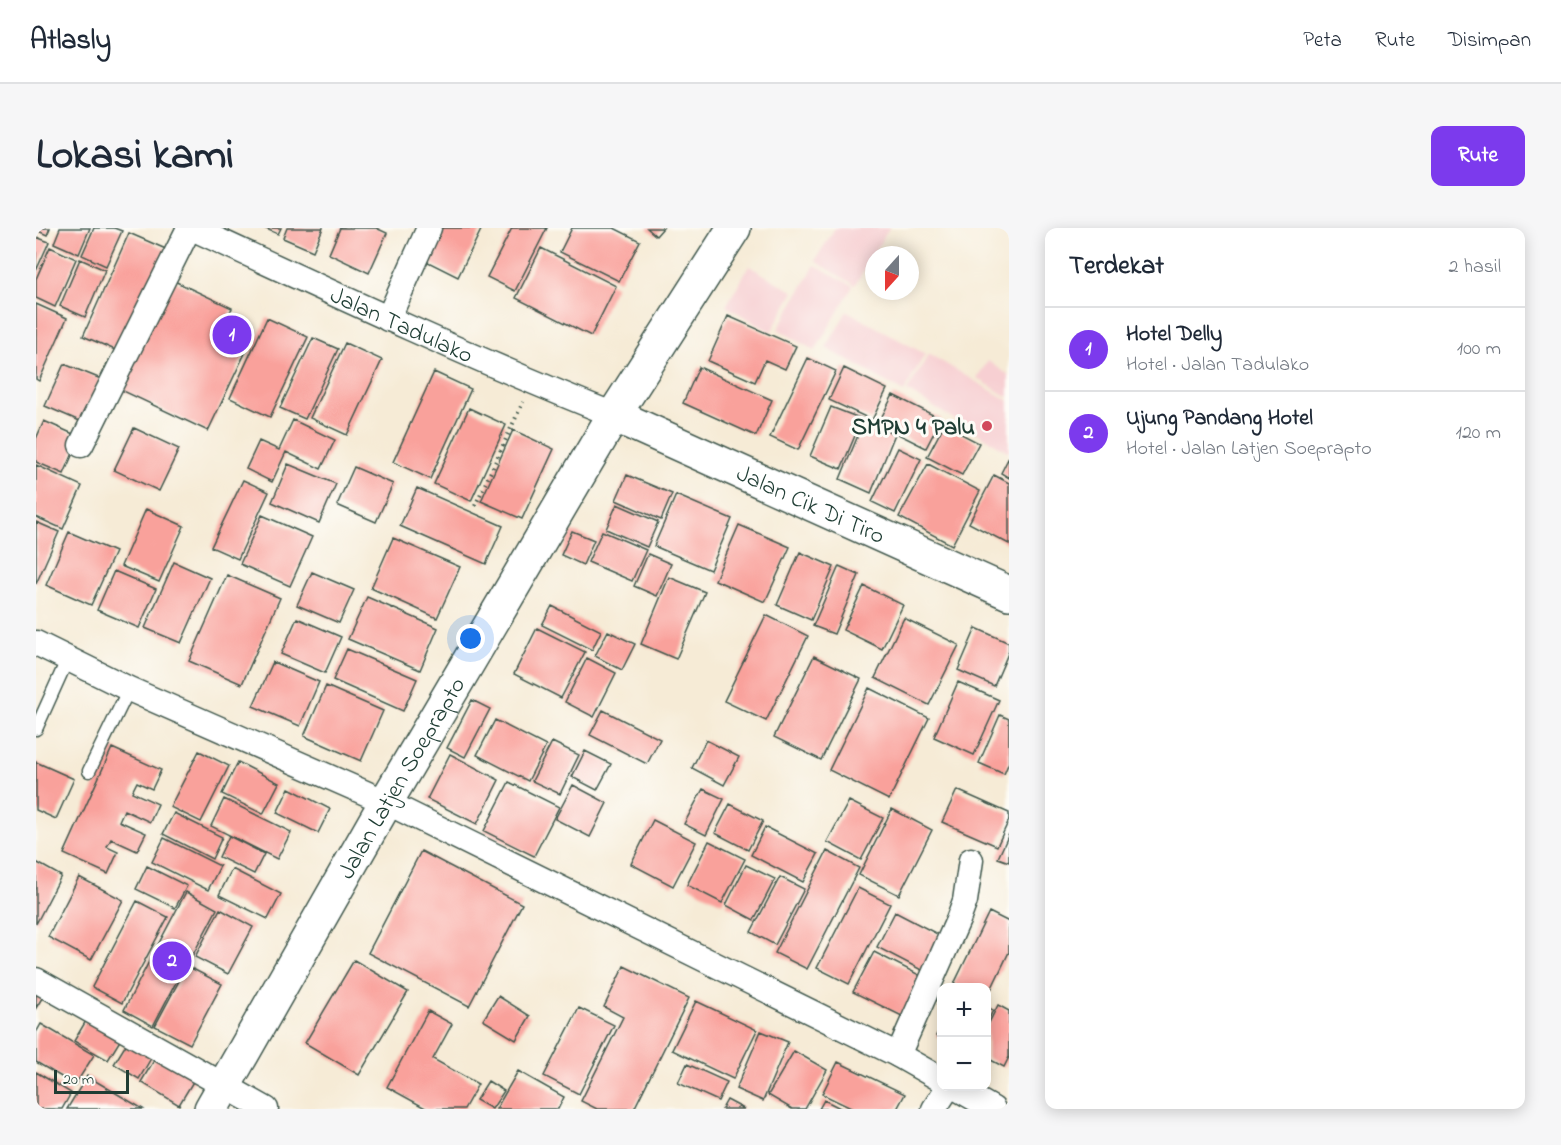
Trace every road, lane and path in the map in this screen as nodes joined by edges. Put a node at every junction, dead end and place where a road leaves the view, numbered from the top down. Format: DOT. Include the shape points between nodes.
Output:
graph roads {
  1 [pos="191,228"];
  2 [pos="429,228"];
  3 [pos="734,228"];
  4 [pos="388,319"];
  5 [pos="532,382"];
  6 [pos="614,415"];
  7 [pos="81,445"];
  8 [pos="476,506"];
  9 [pos="1009,593"];
  10 [pos="36,643"];
  11 [pos="68,658"];
  12 [pos="129,689"];
  13 [pos="36,729"];
  14 [pos="89,771"];
  15 [pos="386,802"];
  16 [pos="971,860"];
  17 [pos="36,980"];
  18 [pos="898,1055"];
  19 [pos="937,1077"];
  20 [pos="946,1091"];
  21 [pos="962,1091"];
  22 [pos="217,1098"];
  23 [pos="266,1109"];
  24 [pos="934,1109"];
  25 [pos="993,1109"];
  1 -- 4 [label="street, Jalan Tadulako"];
  1 -- 7 [label="street"];
  2 -- 4 [label="street"];
  3 -- 6 [label="street, Jalan Latjen Soeprapto"];
  4 -- 5 [label="street, Jalan Tadulako"];
  5 -- 6 [label="street, Jalan Tadulako"];
  5 -- 8 [label="path"];
  6 -- 9 [label="street, Jalan Cik Di Tiro"];
  6 -- 15 [label="street, Jalan Latjen Soeprapto"];
  10 -- 11 [label="street"];
  11 -- 12 [label="street"];
  11 -- 13 [label="lane"];
  12 -- 14 [label="lane"];
  12 -- 15 [label="street"];
  15 -- 18 [label="street"];
  15 -- 22 [label="street, Jalan Latjen Soeprapto"];
  16 -- 18 [label="street" via="958,920"];
  17 -- 22 [label="street"];
  18 -- 19 [label="street"];
  20 -- 24 [label="street"];
  21 -- 25 [label="street"];
  22 -- 23 [label="street"];
}
